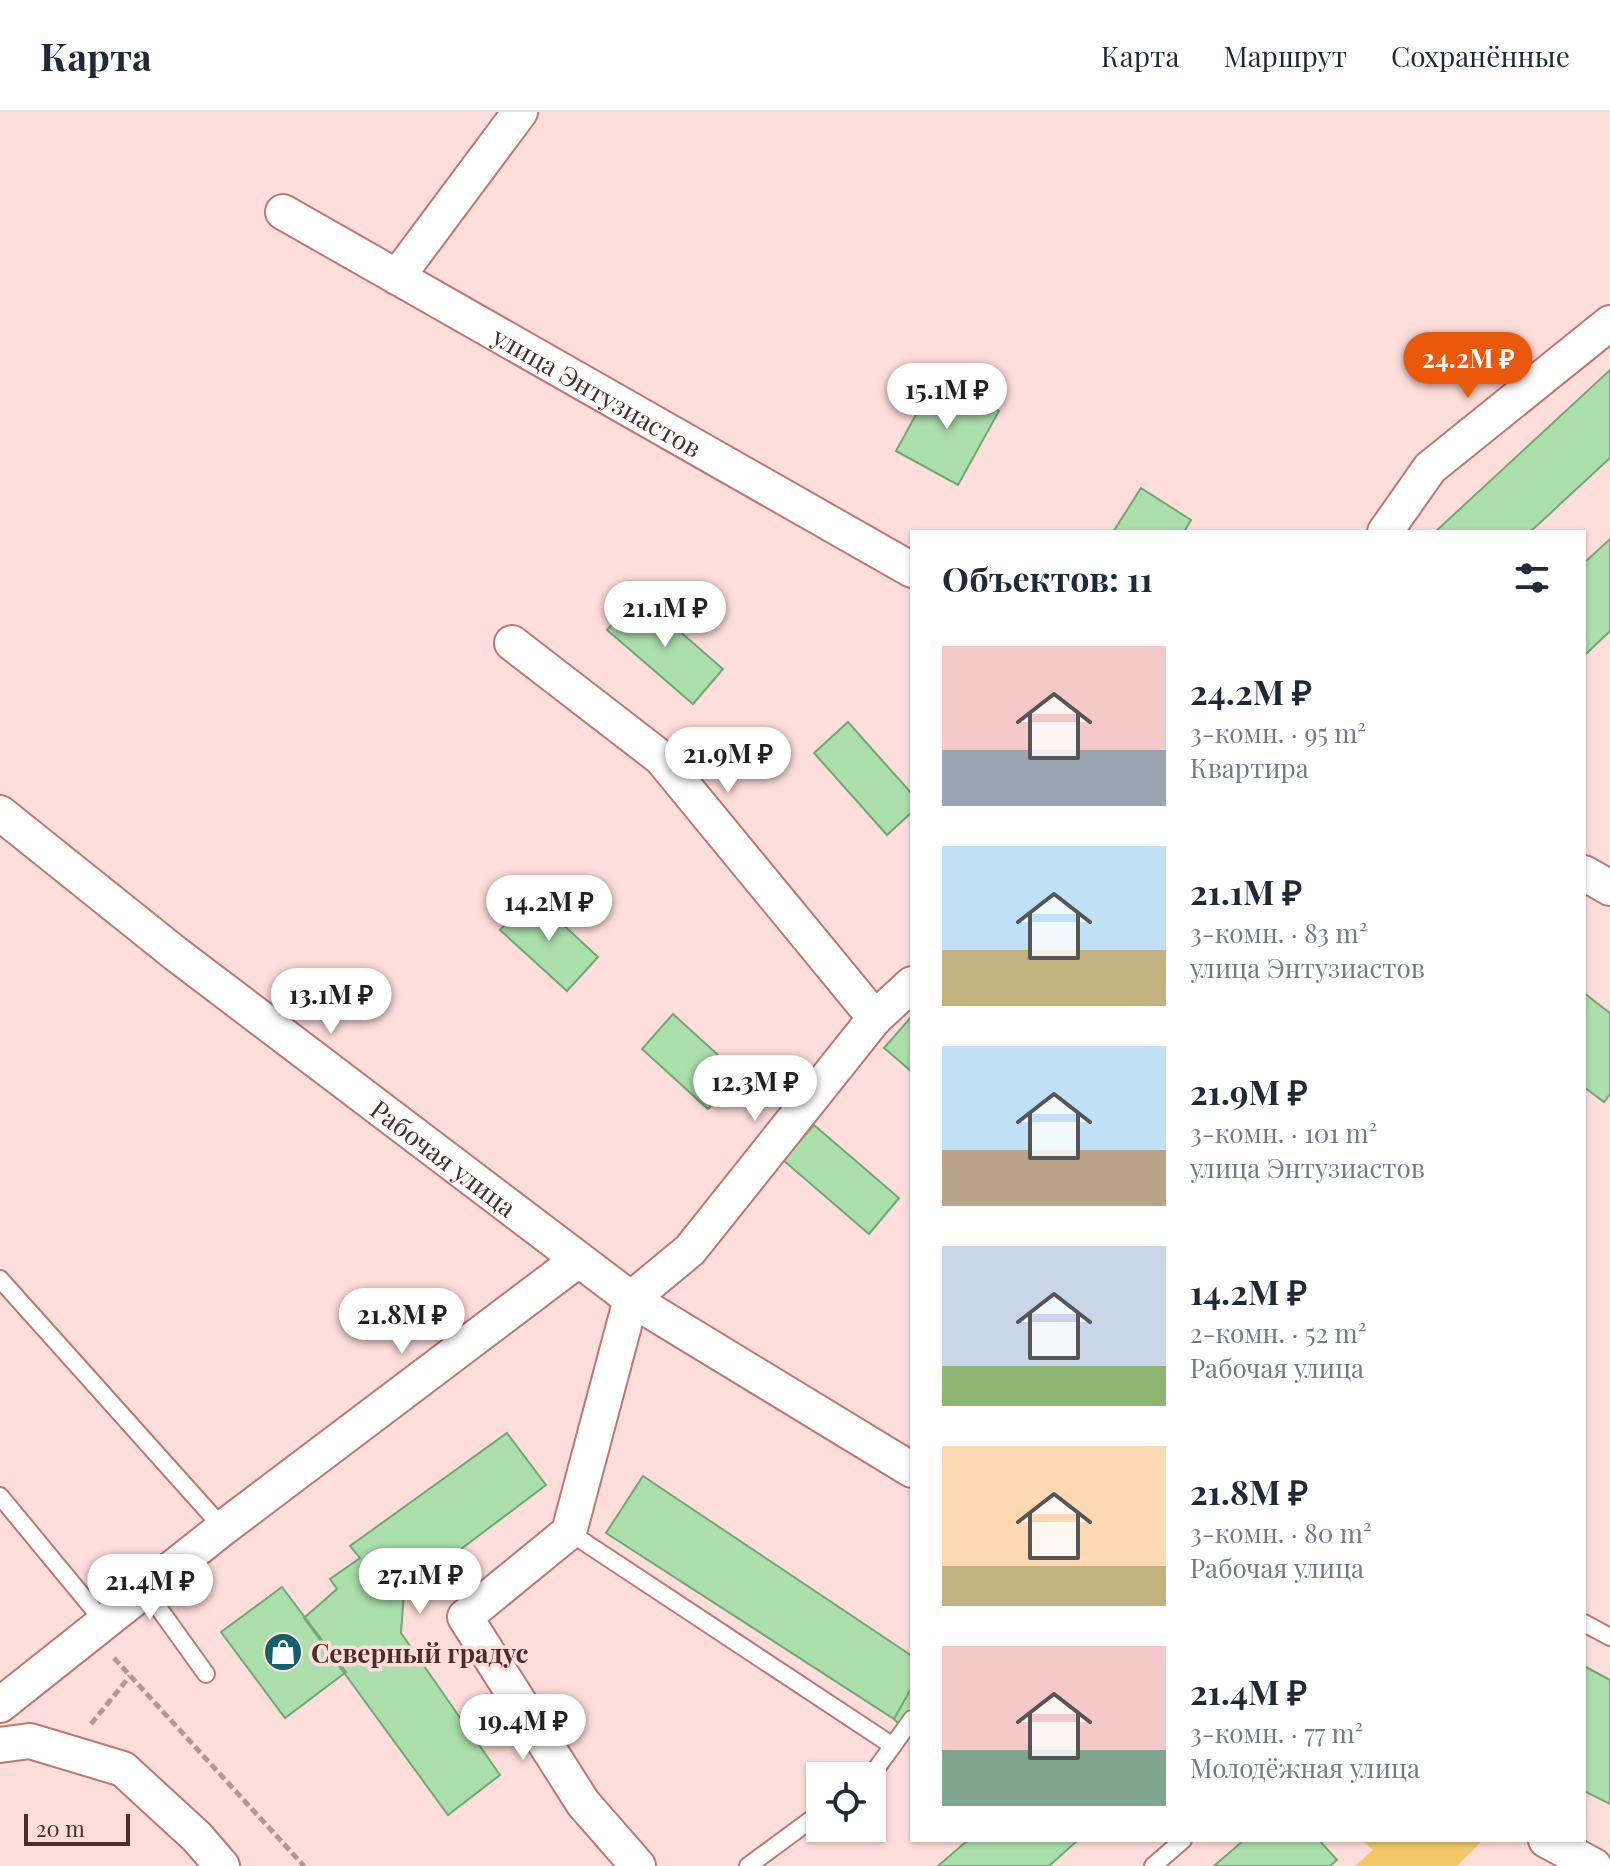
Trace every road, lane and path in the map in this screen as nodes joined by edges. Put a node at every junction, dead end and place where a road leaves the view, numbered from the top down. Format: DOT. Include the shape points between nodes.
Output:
graph roads {
  1 [pos="520,112"];
  2 [pos="283,212"];
  3 [pos="397,277"];
  4 [pos="1610,323"];
  5 [pos="1386,530"];
  6 [pos="910,569"];
  7 [pos="512,643"];
  8 [pos="0,813"];
  9 [pos="1586,874"];
  10 [pos="1610,888"];
  11 [pos="910,986"];
  12 [pos="875,1018"];
  13 [pos="578,1260"];
  14 [pos="0,1279"];
  15 [pos="631,1299"];
  16 [pos="910,1469"];
  17 [pos="0,1496"];
  18 [pos="223,1528"];
  19 [pos="569,1532"];
  20 [pos="145,1589"];
  21 [pos="1586,1624"];
  22 [pos="105,1635"];
  23 [pos="1610,1637"];
  24 [pos="206,1674"];
  25 [pos="0,1705"];
  26 [pos="910,1722"];
  27 [pos="0,1745"];
  28 [pos="893,1746"];
  29 [pos="881,1762"];
  30 [pos="806,1823"];
  31 [pos="1181,1842"];
  32 [pos="1549,1842"];
  33 [pos="1584,1864"];
  34 [pos="222,1866"];
  35 [pos="304,1866"];
  36 [pos="638,1866"];
  37 [pos="748,1866"];
  38 [pos="1153,1866"];
  1 -- 3 [label="street"];
  2 -- 3 [label="street, улица Энтузиастов"];
  3 -- 6 [label="street, улица Энтузиастов"];
  4 -- 5 [label="street" via="1430,468"];
  7 -- 12 [label="street" via="661,758"];
  8 -- 13 [label="street, Рабочая улица"];
  9 -- 10 [label="street"];
  11 -- 12 [label="street"];
  12 -- 15 [label="street" via="690,1250"];
  13 -- 15 [label="street, Рабочая улица"];
  13 -- 18 [label="street"];
  14 -- 18 [label="lane"];
  15 -- 16 [label="street, Рабочая улица"];
  15 -- 19 [label="street"];
  17 -- 22 [label="lane"];
  18 -- 20 [label="street"];
  19 -- 28 [label="lane"];
  19 -- 36 [label="street" via="465,1617 583,1803"];
  20 -- 22 [label="street"];
  20 -- 24 [label="lane"];
  21 -- 23 [label="lane"];
  22 -- 25 [label="street"];
  22 -- 35 [label="path"];
  26 -- 28 [label="lane"];
  27 -- 34 [label="street" via="30,1741 123,1769"];
  28 -- 29 [label="lane"];
  30 -- 37 [label="lane"];
  31 -- 38 [label="lane"];
  32 -- 33 [label="street"];
}
